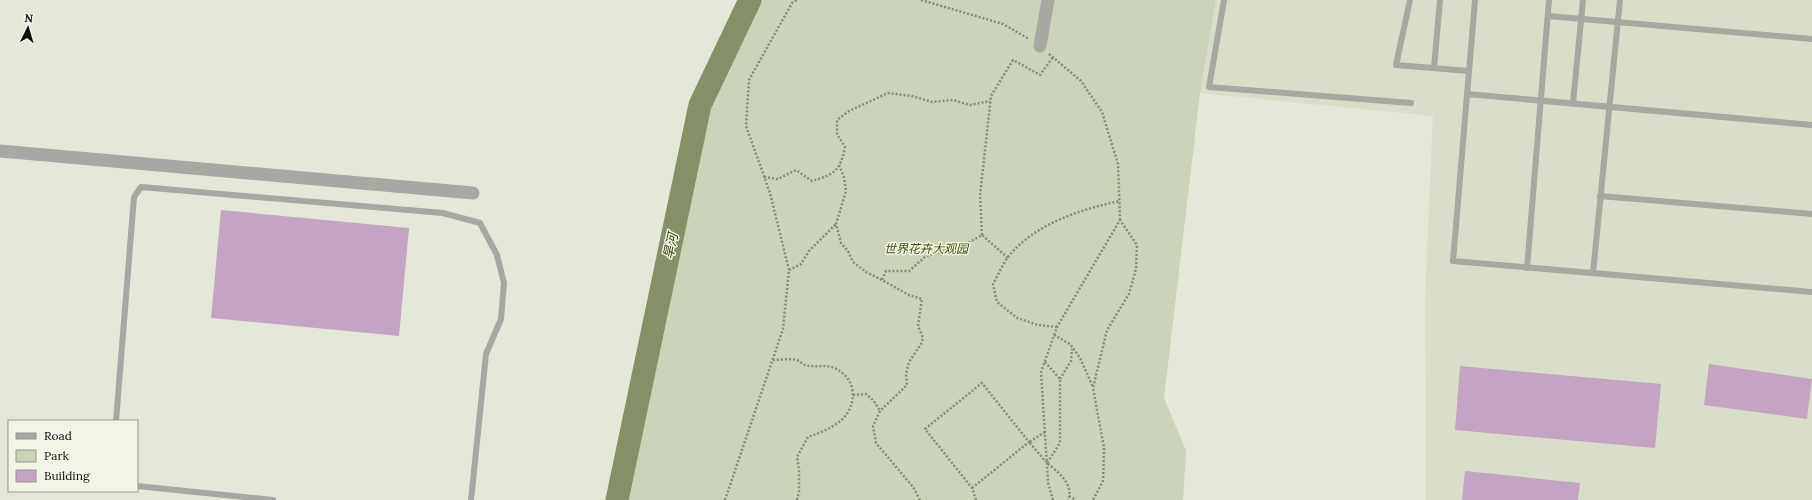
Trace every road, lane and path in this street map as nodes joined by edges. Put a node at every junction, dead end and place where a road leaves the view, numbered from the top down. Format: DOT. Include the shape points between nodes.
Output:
graph roads {
  1 [pos="797,0"];
  2 [pos="921,0"];
  3 [pos="1048,0"];
  4 [pos="1224,0"];
  5 [pos="1410,0"];
  6 [pos="1440,0"];
  7 [pos="1475,0"];
  8 [pos="1549,0"];
  9 [pos="1583,0"];
  10 [pos="1620,0"];
  11 [pos="1548,16"];
  12 [pos="1581,18"];
  13 [pos="1618,22"];
  14 [pos="1812,39"];
  15 [pos="1040,46"];
  16 [pos="1053,57"];
  17 [pos="1434,68"];
  18 [pos="1469,71"];
  19 [pos="1467,94"];
  20 [pos="990,101"];
  21 [pos="1541,101"];
  22 [pos="1411,103"];
  23 [pos="1573,103"];
  24 [pos="1609,106"];
  25 [pos="1812,125"];
  26 [pos="0,151"];
  27 [pos="839,165"];
  28 [pos="764,176"];
  29 [pos="473,193"];
  30 [pos="1600,196"];
  31 [pos="1120,201"];
  32 [pos="1812,214"];
  33 [pos="1120,220"];
  34 [pos="836,224"];
  35 [pos="982,235"];
  36 [pos="1008,258"];
  37 [pos="1527,268"];
  38 [pos="790,270"];
  39 [pos="1593,273"];
  40 [pos="882,280"];
  41 [pos="1812,292"];
  42 [pos="1057,327"];
  43 [pos="1054,335"];
  44 [pos="1072,348"];
  45 [pos="773,360"];
  46 [pos="1045,362"];
  47 [pos="1060,379"];
  48 [pos="1093,388"];
  49 [pos="853,395"];
  50 [pos="880,411"];
  51 [pos="116,420"];
  52 [pos="1045,432"];
  53 [pos="1029,442"];
  54 [pos="1047,463"];
  55 [pos="138,486"];
  56 [pos="972,488"];
  57 [pos="1069,495"];
  58 [pos="1052,496"];
  59 [pos="273,500"];
  60 [pos="471,500"];
  61 [pos="725,500"];
  62 [pos="797,500"];
  63 [pos="920,500"];
  64 [pos="976,500"];
  65 [pos="1050,500"];
  66 [pos="1053,500"];
  67 [pos="1068,500"];
  68 [pos="1076,500"];
  69 [pos="1093,500"];
  1 -- 28 [label="path" via="792,3 749,80 746,126"];
  2 -- 15 [label="path" via="1003,24"];
  3 -- 15 [label="street"];
  4 -- 22 [label="lane" via="1209,87"];
  5 -- 17 [label="lane" via="1396,65"];
  6 -- 17 [label="lane"];
  7 -- 18 [label="lane"];
  8 -- 11 [label="lane"];
  9 -- 12 [label="lane"];
  10 -- 13 [label="lane"];
  11 -- 12 [label="lane"];
  11 -- 21 [label="lane"];
  12 -- 13 [label="lane"];
  12 -- 23 [label="lane"];
  13 -- 14 [label="lane"];
  13 -- 24 [label="lane"];
  15 -- 16 [label="path"];
  16 -- 20 [label="path" via="1040,75 1013,60"];
  16 -- 31 [label="path" via="1081,81 1102,112 1118,164"];
  17 -- 18 [label="lane"];
  18 -- 19 [label="lane"];
  19 -- 21 [label="lane"];
  19 -- 37 [label="lane" via="1453,262"];
  20 -- 27 [label="path" via="970,104 953,100 932,102 888,93 849,111 837,120 837,134 845,147"];
  20 -- 35 [label="path" via="980,195"];
  21 -- 23 [label="lane"];
  21 -- 37 [label="lane"];
  23 -- 24 [label="lane"];
  24 -- 25 [label="lane"];
  24 -- 30 [label="lane"];
  26 -- 29 [label="street"];
  27 -- 28 [label="path" via="831,175 812,181 796,170 778,179"];
  27 -- 34 [label="path" via="846,191"];
  28 -- 38 [label="path"];
  30 -- 32 [label="lane"];
  30 -- 39 [label="lane"];
  31 -- 33 [label="path"];
  31 -- 36 [label="path" via="1102,204 1055,222 1031,235"];
  33 -- 42 [label="path"];
  33 -- 48 [label="path" via="1137,245 1136,269 1129,294 1107,330"];
  34 -- 38 [label="path" via="809,251 801,264"];
  34 -- 40 [label="path" via="841,244 853,262"];
  35 -- 36 [label="path"];
  35 -- 40 [label="path" via="961,247 926,256 909,271 886,271"];
  36 -- 42 [label="path" via="993,284 997,302 1017,318 1038,325"];
  37 -- 39 [label="lane"];
  38 -- 45 [label="path" via="783,329"];
  39 -- 41 [label="lane"];
  40 -- 50 [label="path" via="922,299 918,326 923,338 910,362 906,374 907,385"];
  42 -- 43 [label="path"];
  43 -- 44 [label="path" via="1070,344"];
  43 -- 46 [label="path"];
  44 -- 47 [label="path" via="1071,361"];
  44 -- 48 [label="path" via="1080,358"];
  45 -- 49 [label="path" via="798,360 805,365 826,365 835,368 851,381"];
  45 -- 61 [label="path"];
  46 -- 47 [label="path"];
  46 -- 52 [label="path" via="1041,372"];
  47 -- 54 [label="path" via="1060,443"];
  48 -- 69 [label="path" via="1104,448 1103,481"];
  49 -- 50 [label="path" via="866,394"];
  49 -- 62 [label="path" via="851,408 843,420 831,429 808,438 797,457 800,470"];
  50 -- 63 [label="path" via="873,426 876,443 913,487"];
  51 -- 60 [label="lane" via="134,197 141,187 443,213 480,223 497,255 504,283 501,319 486,354"];
  52 -- 53 [label="path"];
  52 -- 54 [label="path"];
  53 -- 54 [label="path"];
  53 -- 56 [label="path"];
  53 -- 56 [label="path" via="982,383 925,429"];
  54 -- 57 [label="path" via="1062,475"];
  54 -- 58 [label="path"];
  55 -- 59 [label="lane"];
  56 -- 64 [label="path"];
  57 -- 67 [label="path"];
  57 -- 68 [label="path"];
  58 -- 65 [label="path"];
  58 -- 66 [label="path"];
}
